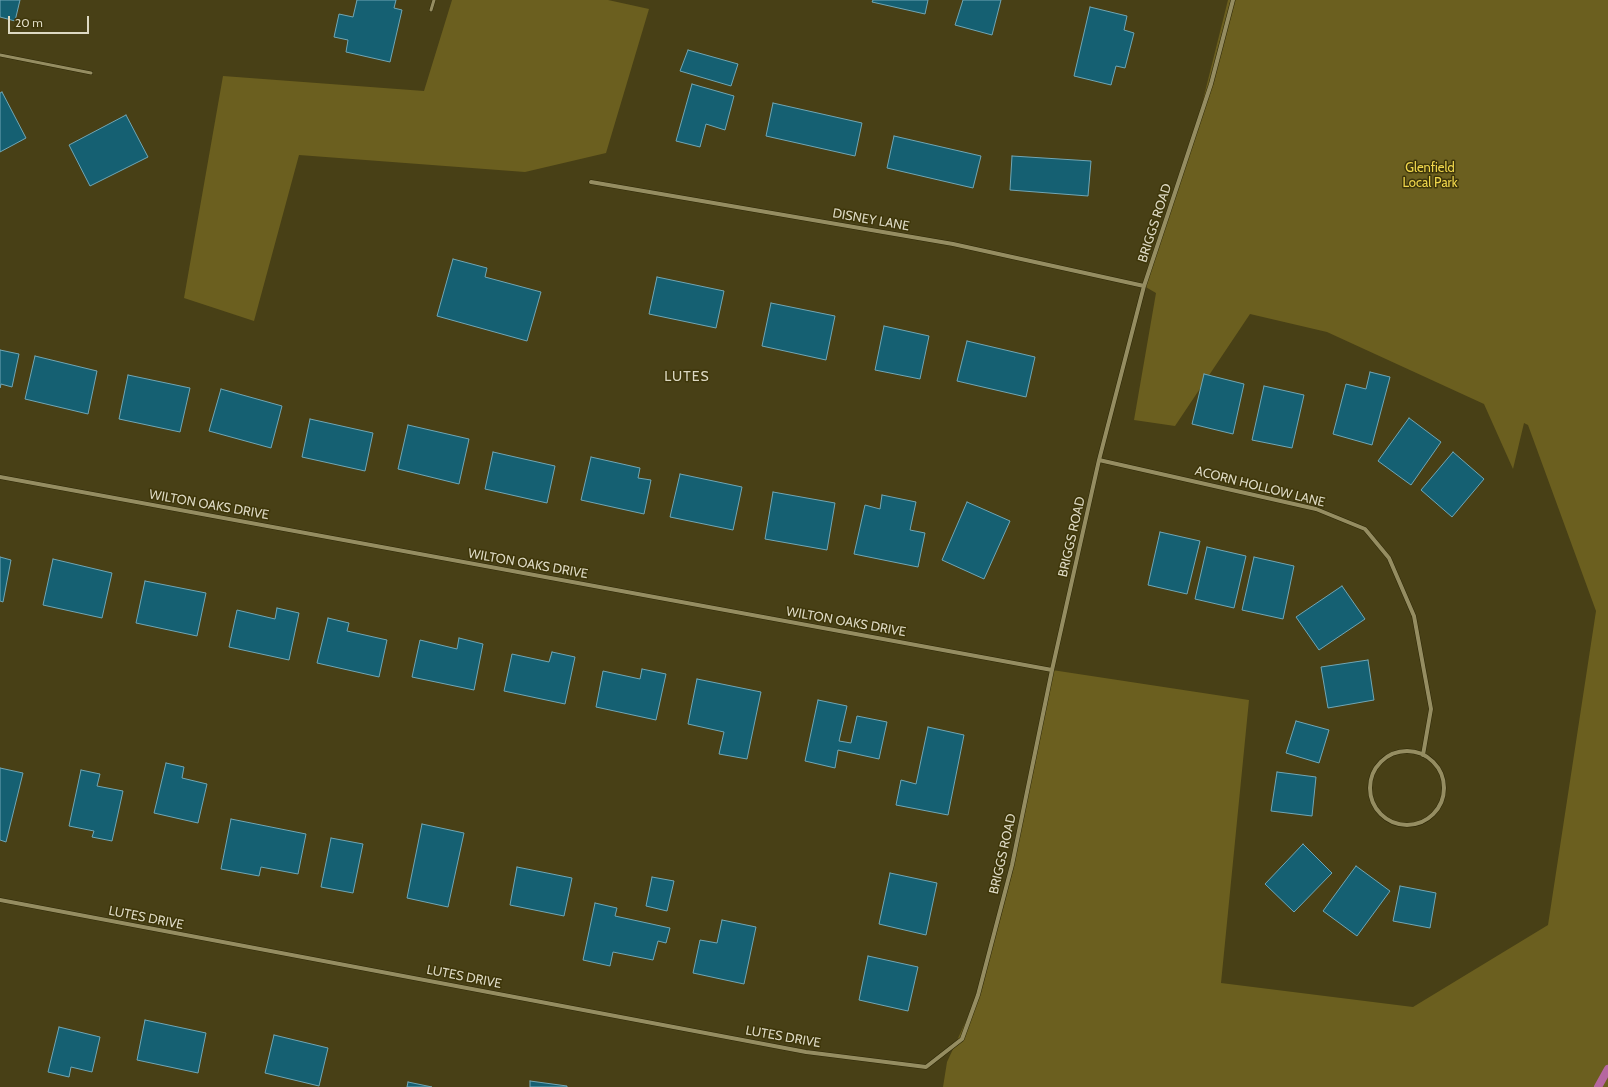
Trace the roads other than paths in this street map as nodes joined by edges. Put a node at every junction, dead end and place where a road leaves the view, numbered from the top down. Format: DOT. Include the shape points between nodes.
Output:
graph roads {
  1 [pos="434,0"];
  2 [pos="1233,0"];
  3 [pos="431,10"];
  4 [pos="0,55"];
  5 [pos="91,73"];
  6 [pos="591,182"];
  7 [pos="1144,286"];
  8 [pos="1099,460"];
  9 [pos="0,477"];
  10 [pos="1052,670"];
  11 [pos="1423,755"];
  12 [pos="0,900"];
  13 [pos="926,1067"];
  1 -- 3 [label="lane"];
  2 -- 7 [label="street, BRIGGS ROAD" via="1211,84"];
  4 -- 5 [label="lane"];
  6 -- 7 [label="street, DISNEY LANE" via="952,244"];
  7 -- 8 [label="street, BRIGGS ROAD"];
  8 -- 10 [label="street, BRIGGS ROAD"];
  8 -- 11 [label="street, ACORN HOLLOW LANE" via="1316,509 1365,530 1389,558 1414,616 1432,710"];
  9 -- 10 [label="street, WILTON OAKS DRIVE"];
  10 -- 13 [label="street, BRIGGS ROAD" via="1012,865 978,995 962,1039"];
  11 -- 11 [label="street" via="1440,771 1443,783 1440,806 1432,816 1422,822 1411,826 1399,825 1378,812 1372,801 1372,776 1378,765 1398,752"];
  12 -- 13 [label="street, LUTES DRIVE" via="798,1050"];
}
